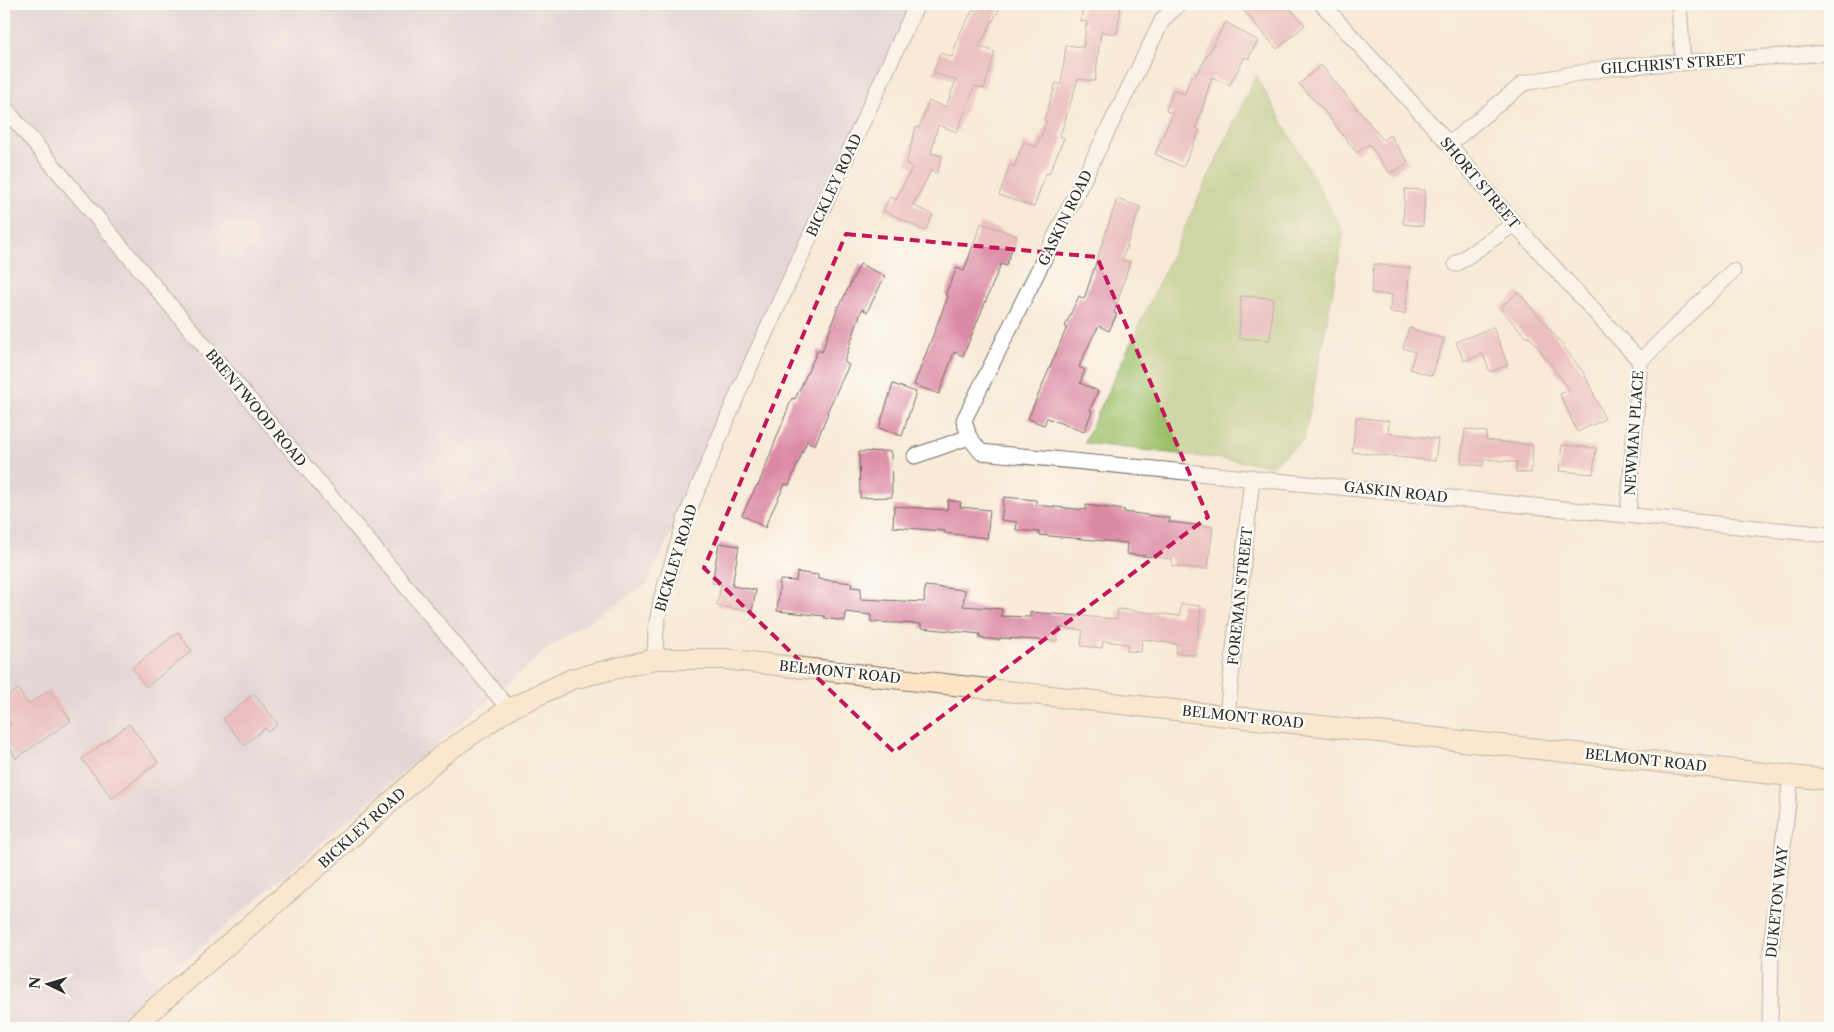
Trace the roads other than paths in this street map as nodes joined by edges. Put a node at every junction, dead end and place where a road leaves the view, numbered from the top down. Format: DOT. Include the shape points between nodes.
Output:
graph roads {
  1 [pos="918,4"];
  2 [pos="1178,4"];
  3 [pos="1322,4"];
  4 [pos="1679,4"];
  5 [pos="1830,53"];
  6 [pos="1684,63"];
  7 [pos="4,107"];
  8 [pos="1449,144"];
  9 [pos="1514,224"];
  10 [pos="1456,264"];
  11 [pos="1733,271"];
  12 [pos="1640,361"];
  13 [pos="969,437"];
  14 [pos="915,456"];
  15 [pos="1252,477"];
  16 [pos="1628,515"];
  17 [pos="1830,534"];
  18 [pos="655,660"];
  19 [pos="508,709"];
  20 [pos="1227,716"];
  21 [pos="1791,776"];
  22 [pos="1830,780"];
  23 [pos="132,1028"];
  24 [pos="1770,1028"];
  1 -- 18 [label="street, BICKLEY ROAD" via="742,386 686,518 661,600"];
  2 -- 13 [label="street, GASKIN ROAD" via="1163,19 964,420"];
  3 -- 8 [label="street, SHORT STREET"];
  4 -- 6 [label="street"];
  5 -- 6 [label="street, GILCHRIST STREET"];
  6 -- 8 [label="street, GILCHRIST STREET" via="1613,67 1524,83"];
  7 -- 19 [label="street, BRENTWOOD ROAD"];
  8 -- 9 [label="street, SHORT STREET"];
  9 -- 10 [label="street"];
  9 -- 12 [label="street, SHORT STREET"];
  11 -- 12 [label="street, NEWMAN PLACE"];
  12 -- 16 [label="street, NEWMAN PLACE"];
  13 -- 14 [label="street"];
  13 -- 15 [label="street, GASKIN ROAD" via="982,452"];
  15 -- 16 [label="street, GASKIN ROAD"];
  15 -- 20 [label="street, FOREMAN STREET"];
  16 -- 17 [label="street, GASKIN ROAD"];
  18 -- 19 [label="street, BICKLEY ROAD" via="572,678"];
  18 -- 20 [label="street, BELMONT ROAD" via="724,659"];
  19 -- 23 [label="street, BICKLEY ROAD" via="442,755"];
  20 -- 21 [label="street, BELMONT ROAD"];
  21 -- 22 [label="street, BELMONT ROAD"];
  21 -- 24 [label="street, DUKETON WAY" via="1771,949"];
}
